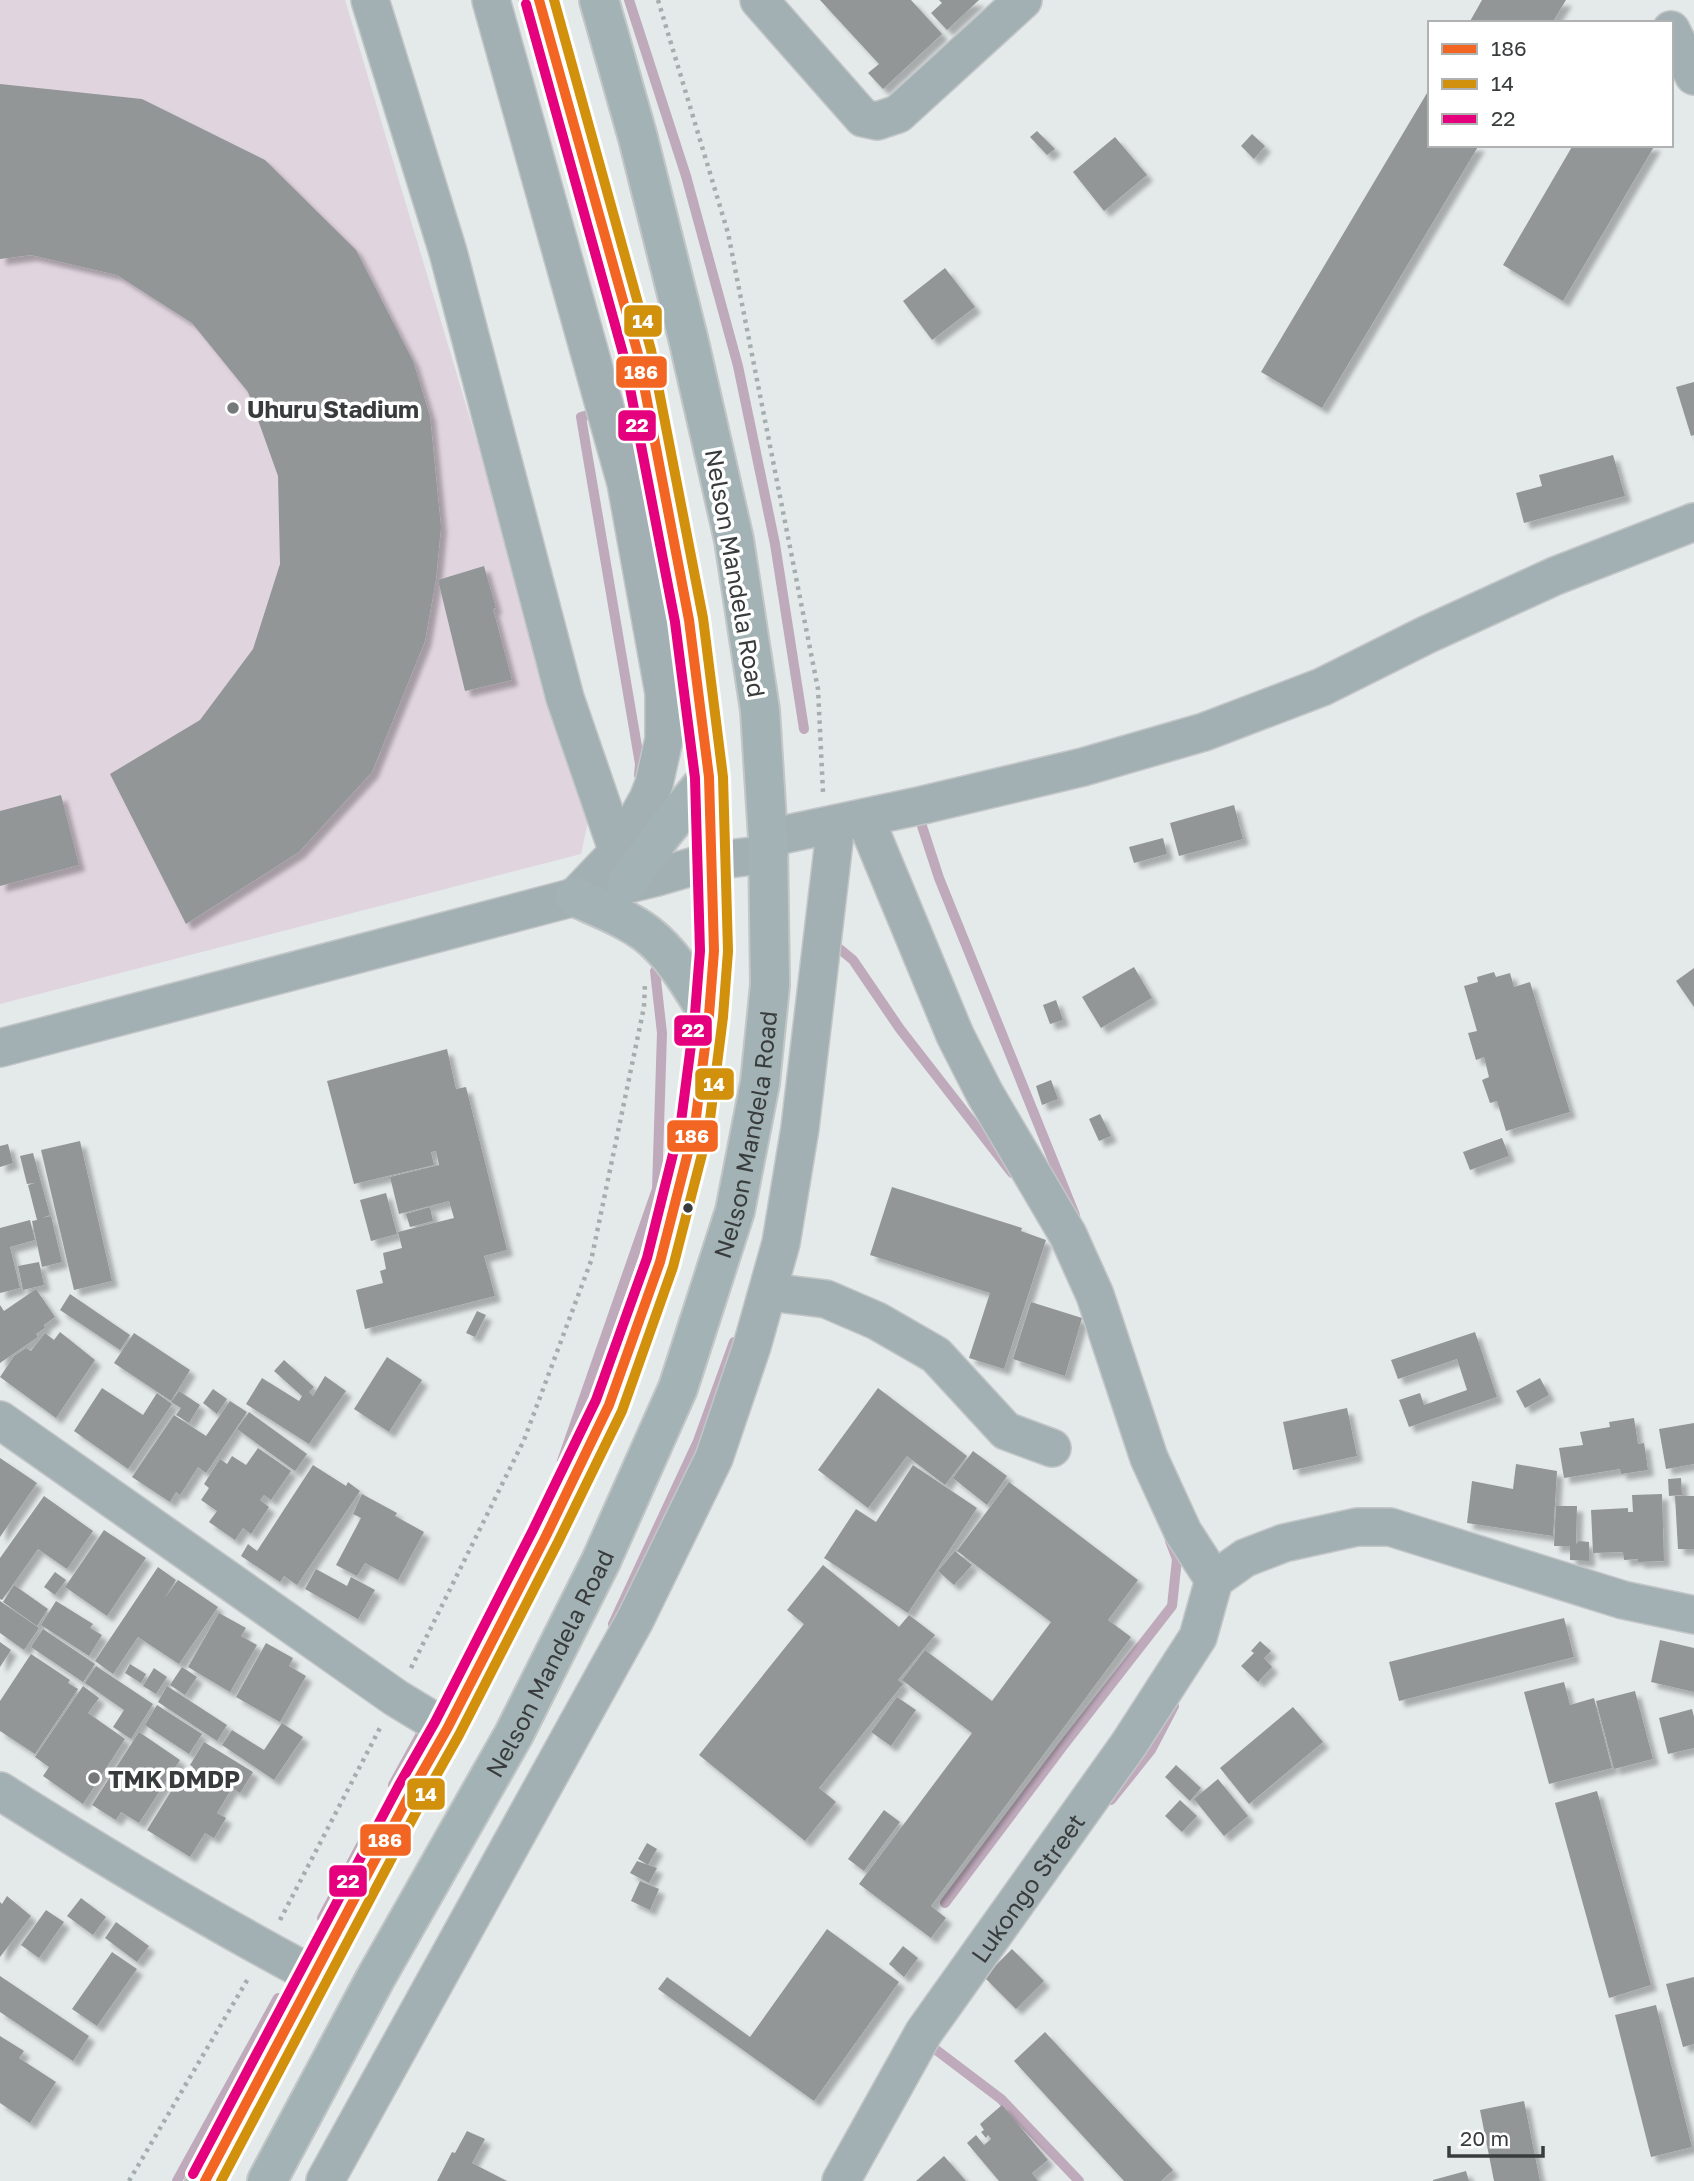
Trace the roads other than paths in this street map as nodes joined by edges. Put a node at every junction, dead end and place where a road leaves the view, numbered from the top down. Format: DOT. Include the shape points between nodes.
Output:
graph roads {
  1 [pos="370,0"];
  2 [pos="491,0"];
  3 [pos="539,0"];
  4 [pos="599,0"];
  5 [pos="759,0"];
  6 [pos="1023,0"];
  7 [pos="1660,0"];
  8 [pos="1666,21"];
  9 [pos="1673,34"];
  10 [pos="1694,76"];
  11 [pos="1694,522"];
  12 [pos="709,777"];
  13 [pos="850,821"];
  14 [pos="768,846"];
  15 [pos="712,861"];
  16 [pos="623,868"];
  17 [pos="575,897"];
  18 [pos="709,1015"];
  19 [pos="0,1048"];
  20 [pos="769,1292"];
  21 [pos="0,1420"];
  22 [pos="1052,1448"];
  23 [pos="1212,1586"];
  24 [pos="1694,1615"];
  25 [pos="447,1729"];
  26 [pos="0,1791"];
  27 [pos="315,1976"];
  28 [pos="205,2181"];
  29 [pos="267,2181"];
  30 [pos="325,2181"];
  31 [pos="841,2181"];
  1 -- 16 [label="street" via="448,252 565,698"];
  2 -- 16 [label="street" via="626,483 664,693 664,739 654,784"];
  3 -- 12 [label="main road, Nelson Mandela Road" via="638,354 689,620"];
  4 -- 14 [label="main road, Nelson Mandela Road" via="638,138 734,540 761,710"];
  5 -- 6 [label="street" via="863,118 877,121 898,114"];
  7 -- 8 [label="street"];
  9 -- 10 [label="street"];
  11 -- 13 [label="street" via="1555,576 1322,687 1204,732 1083,767"];
  12 -- 15 [label="main road, Nelson Mandela Road"];
  12 -- 16 [label="main road" via="663,833"];
  13 -- 14 [label="street"];
  13 -- 20 [label="street"];
  13 -- 23 [label="street" via="992,1106 1068,1235 1095,1295 1149,1458"];
  14 -- 15 [label="street"];
  14 -- 29 [label="main road, Nelson Mandela Road" via="770,985 760,1083 735,1210 678,1388 601,1561 514,1734"];
  15 -- 16 [label="street" via="657,877"];
  15 -- 18 [label="main road, Nelson Mandela Road" via="714,951"];
  16 -- 17 [label="street"];
  17 -- 18 [label="main road" via="647,934 677,965"];
  17 -- 19 [label="street"];
  18 -- 25 [label="main road, Nelson Mandela Road" via="695,1125 660,1262 609,1405"];
  20 -- 22 [label="street" via="826,1299 877,1321 936,1355 1006,1431"];
  20 -- 30 [label="street" via="714,1458 635,1620"];
  21 -- 25 [label="street" via="396,1698"];
  23 -- 24 [label="street" via="1245,1558 1284,1543 1357,1527 1391,1527 1623,1600"];
  23 -- 31 [label="street, Lukongo Street" via="1198,1637 1129,1744 924,2032"];
  25 -- 27 [label="main road, Nelson Mandela Road"];
  26 -- 27 [label="street"];
  27 -- 28 [label="main road, Nelson Mandela Road"];
}
